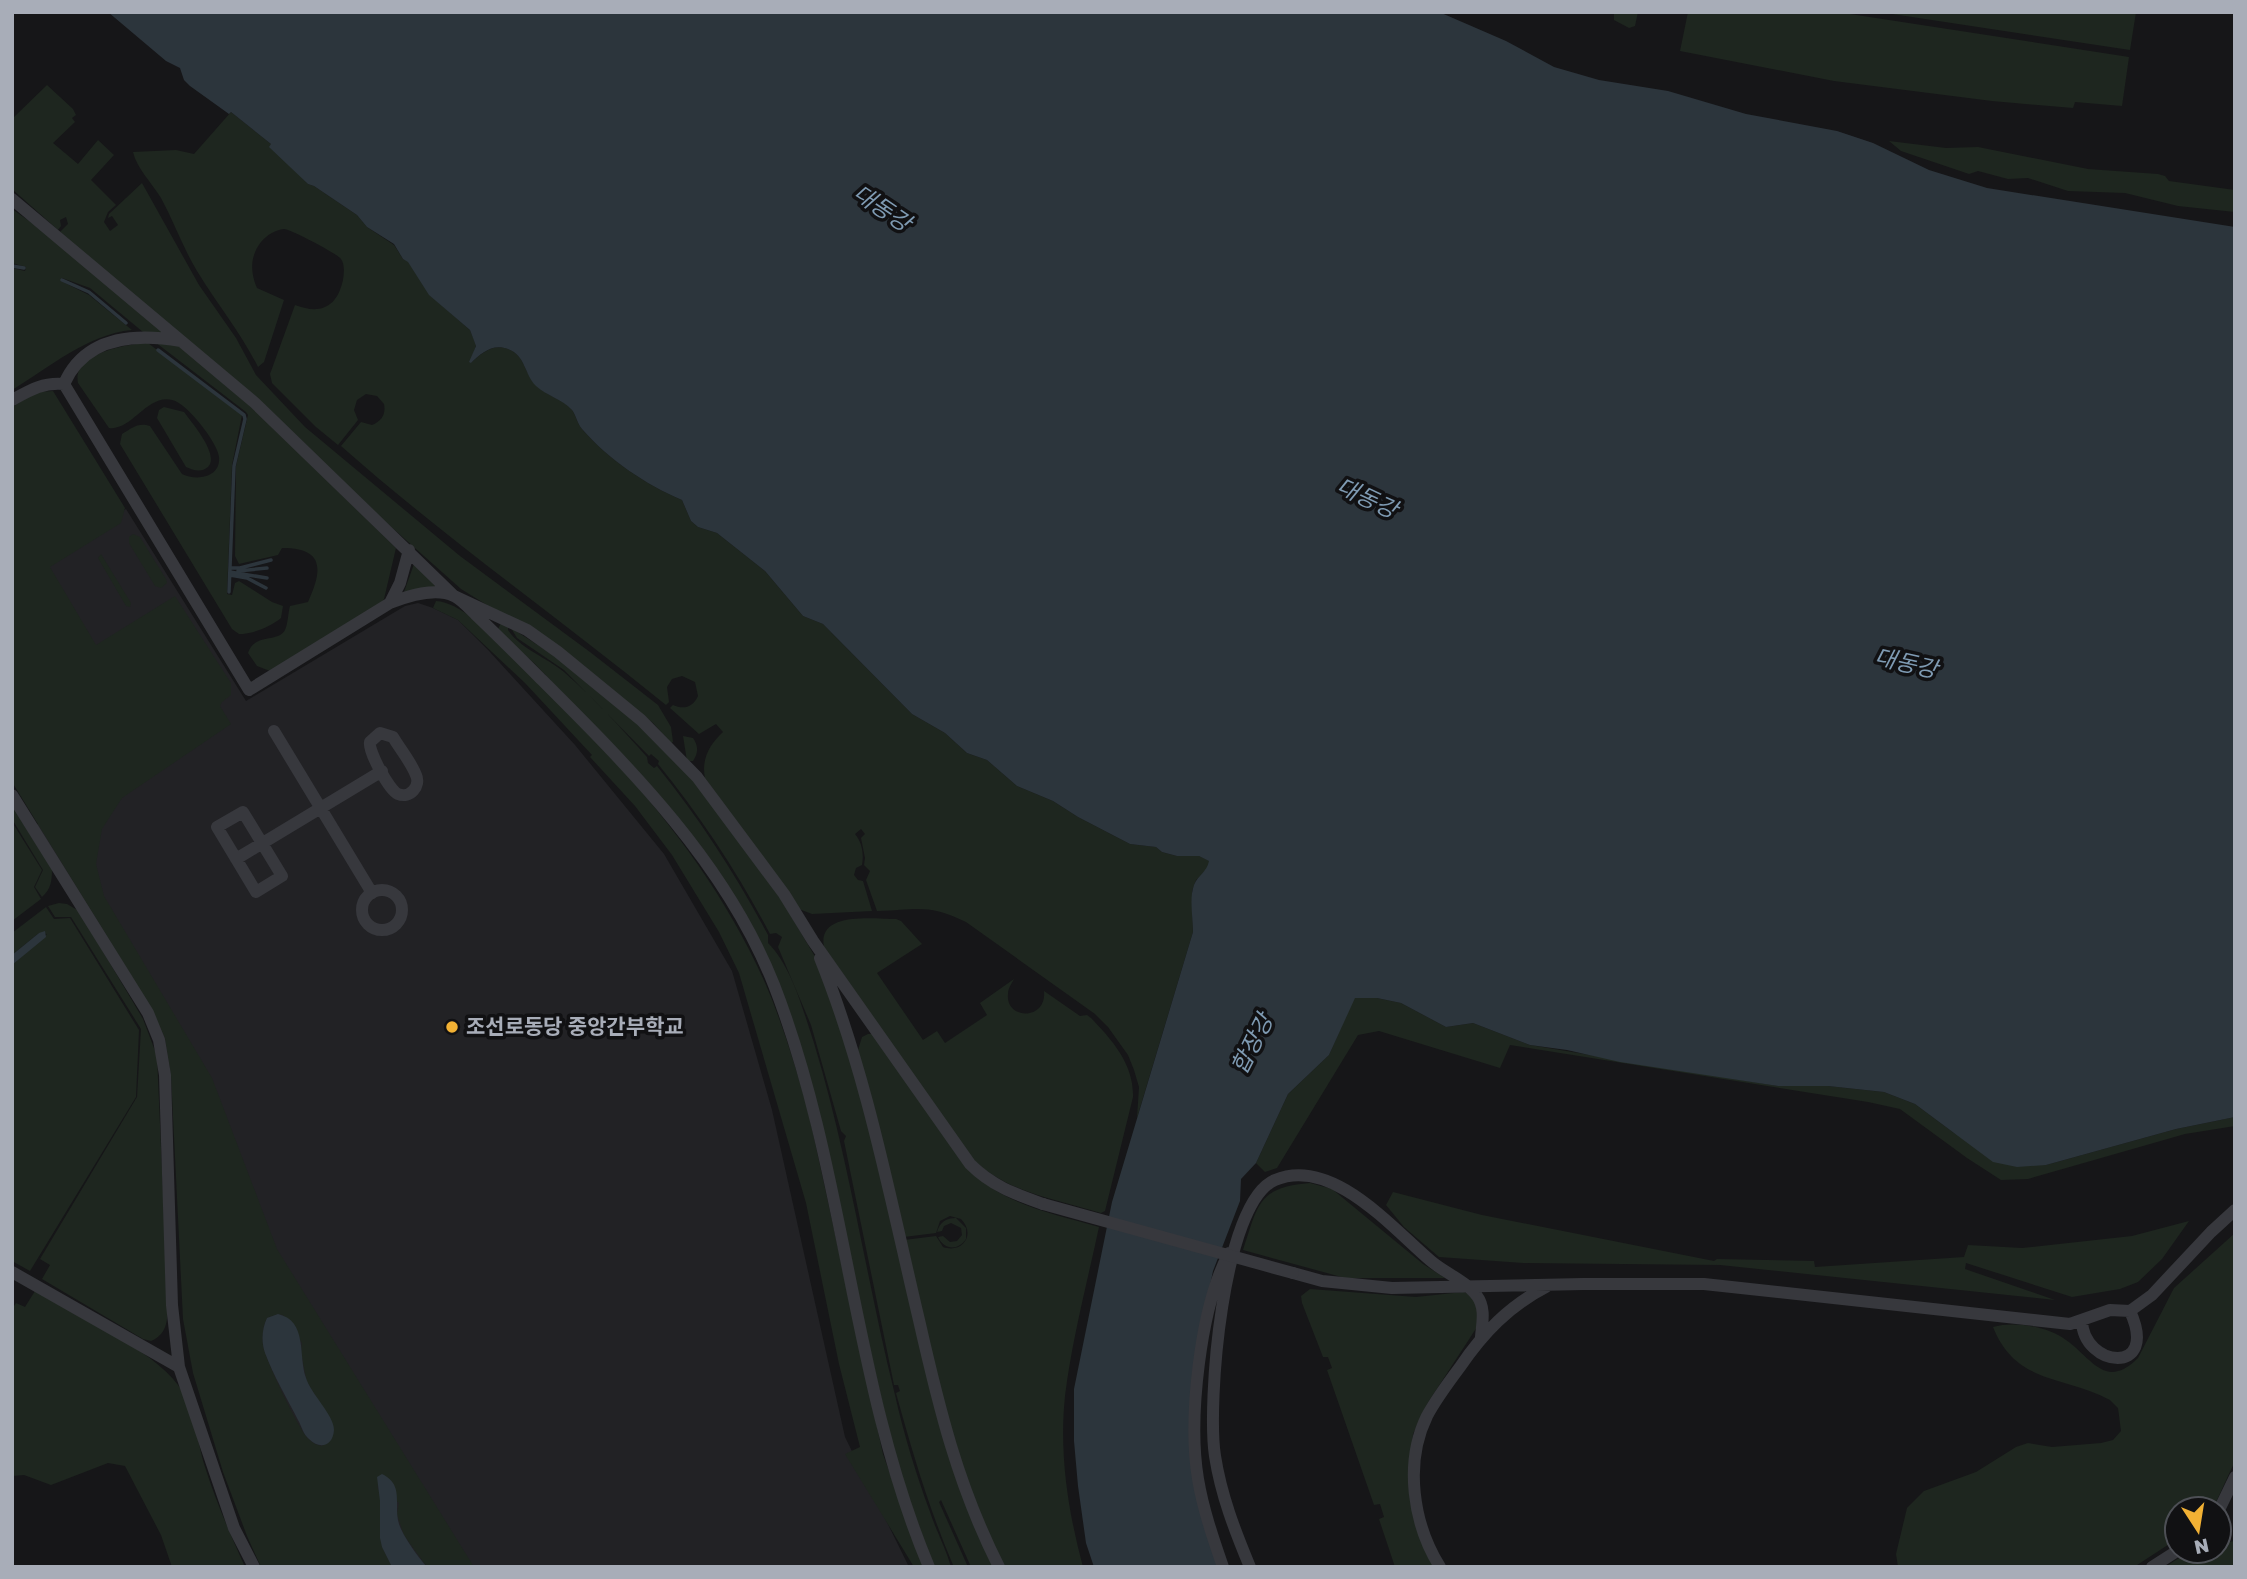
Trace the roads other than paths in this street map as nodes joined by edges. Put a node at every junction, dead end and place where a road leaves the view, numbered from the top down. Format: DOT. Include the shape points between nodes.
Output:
graph roads {
  1 [pos="12,199"];
  2 [pos="181,341"];
  3 [pos="78,359"];
  4 [pos="64,384"];
  5 [pos="35,387"];
  6 [pos="12,400"];
  7 [pos="409,551"];
  8 [pos="454,596"];
  9 [pos="390,603"];
  10 [pos="274,731"];
  11 [pos="382,771"];
  12 [pos="12,795"];
  13 [pos="321,808"];
  14 [pos="262,844"];
  15 [pos="236,859"];
  16 [pos="372,893"];
  17 [pos="813,941"];
  18 [pos="872,1024"];
  19 [pos="849,1037"];
  20 [pos="2235,1210"];
  21 [pos="1235,1240"];
  22 [pos="12,1272"];
  23 [pos="1549,1285"];
  24 [pos="1466,1286"];
  25 [pos="2130,1311"];
  26 [pos="2082,1321"];
  27 [pos="1204,1326"];
  28 [pos="1219,1327"];
  29 [pos="1480,1337"];
  30 [pos="179,1367"];
  31 [pos="2235,1476"];
  32 [pos="2226,1495"];
  33 [pos="254,1567"];
  34 [pos="929,1567"];
  35 [pos="999,1567"];
  36 [pos="1223,1567"];
  37 [pos="1250,1567"];
  38 [pos="1440,1567"];
  1 -- 2 [label="street"];
  2 -- 3 [label="street" via="146,336 123,339"];
  2 -- 7 [label="street" via="255,403"];
  3 -- 4 [label="street"];
  3 -- 5 [label="street"];
  4 -- 5 [label="street"];
  4 -- 9 [label="street" via="249,690"];
  5 -- 6 [label="street"];
  7 -- 8 [label="street"];
  7 -- 9 [label="street"];
  8 -- 9 [label="street" via="428,593"];
  8 -- 17 [label="street" via="540,639 641,720 697,777"];
  8 -- 34 [label="street" via="575,713 673,818 720,885 762,960 802,1070 885,1438"];
  10 -- 13 [label="street"];
  11 -- 11 [label="street" via="398,794 407,795 417,786 417,777 393,737 384,733 376,735 369,746"];
  11 -- 13 [label="street"];
  12 -- 30 [label="street" via="148,1013 159,1040 165,1075 172,1305"];
  13 -- 14 [label="street"];
  13 -- 16 [label="street"];
  14 -- 15 [label="street"];
  14 -- 15 [label="street" via="243,812 225,822 217,828"];
  14 -- 15 [label="street" via="282,876 256,892"];
  16 -- 16 [label="street" via="363,905 364,918 373,928 395,930 402,911 399,898 389,891"];
  17 -- 18 [label="street"];
  17 -- 19 [label="street"];
  18 -- 19 [label="street"];
  18 -- 24 [label="street, bridge" via="970,1164 1001,1188 1043,1204 1322,1281 1392,1288"];
  19 -- 35 [label="street" via="949,1443"];
  20 -- 25 [label="street"];
  21 -- 24 [label="street" via="1252,1202 1273,1180 1311,1176 1351,1192"];
  21 -- 27 [label="street" via="1217,1275"];
  21 -- 28 [label="street"];
  22 -- 30 [label="street"];
  23 -- 24 [label="street"];
  23 -- 26 [label="street" via="1704,1284 2070,1324"];
  23 -- 29 [label="street"];
  24 -- 29 [label="street" via="1478,1296 1482,1308"];
  25 -- 26 [label="street" via="2110,1310"];
  25 -- 26 [label="street" via="2139,1335 2133,1351 2125,1356 2105,1357 2095,1349 2082,1332"];
  27 -- 28 [label="street"];
  27 -- 36 [label="street" via="1196,1460"];
  28 -- 37 [label="street" via="1212,1423 1215,1454 1222,1491"];
  29 -- 38 [label="street" via="1427,1416 1418,1438 1416,1502 1427,1542"];
  30 -- 33 [label="street" via="234,1528"];
  31 -- 32 [label="street"];
}
